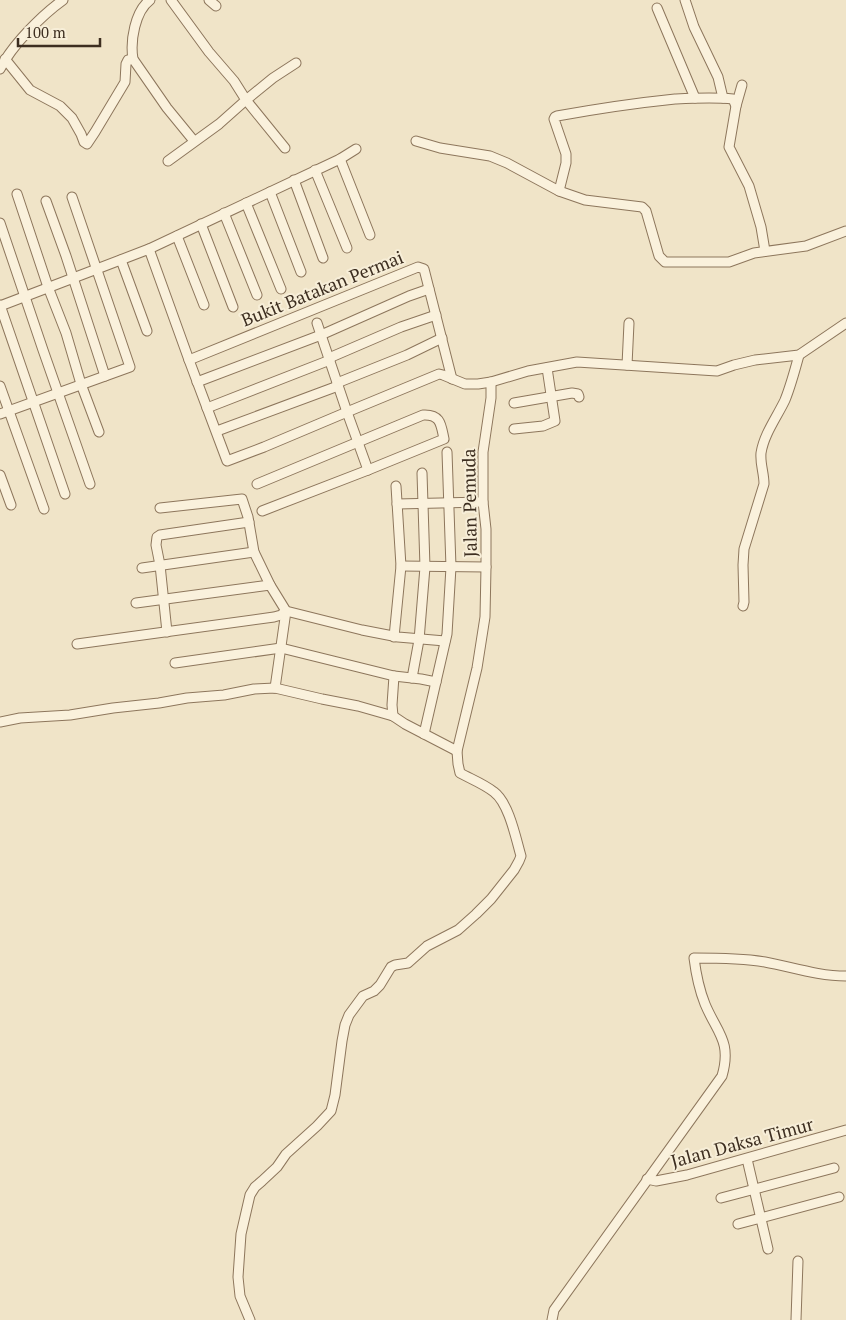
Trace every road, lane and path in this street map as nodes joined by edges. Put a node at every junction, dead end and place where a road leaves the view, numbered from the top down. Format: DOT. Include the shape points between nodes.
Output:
graph roads {
  1 [pos="64,0"];
  2 [pos="150,0"];
  3 [pos="685,0"];
  4 [pos="173,1"];
  5 [pos="657,8"];
  6 [pos="5,58"];
  7 [pos="132,60"];
  8 [pos="296,63"];
  9 [pos="0,69"];
  10 [pos="742,85"];
  11 [pos="695,98"];
  12 [pos="723,98"];
  13 [pos="246,100"];
  14 [pos="736,106"];
  15 [pos="194,141"];
  16 [pos="416,141"];
  17 [pos="285,148"];
  18 [pos="356,149"];
  19 [pos="340,159"];
  20 [pos="168,161"];
  21 [pos="315,170"];
  22 [pos="294,180"];
  23 [pos="559,191"];
  24 [pos="270,192"];
  25 [pos="17,194"];
  26 [pos="72,197"];
  27 [pos="46,201"];
  28 [pos="246,203"];
  29 [pos="224,213"];
  30 [pos="0,223"];
  31 [pos="201,224"];
  32 [pos="846,231"];
  33 [pos="177,236"];
  34 [pos="370,236"];
  35 [pos="347,248"];
  36 [pos="149,249"];
  37 [pos="765,252"];
  38 [pos="323,258"];
  39 [pos="121,260"];
  40 [pos="96,268"];
  41 [pos="301,272"];
  42 [pos="72,277"];
  43 [pos="48,287"];
  44 [pos="281,289"];
  45 [pos="429,289"];
  46 [pos="257,295"];
  47 [pos="25,296"];
  48 [pos="204,305"];
  49 [pos="0,306"];
  50 [pos="233,307"];
  51 [pos="436,315"];
  52 [pos="316,323"];
  53 [pos="629,323"];
  54 [pos="846,323"];
  55 [pos="147,331"];
  56 [pos="321,336"];
  57 [pos="442,338"];
  58 [pos="799,355"];
  59 [pos="330,359"];
  60 [pos="189,360"];
  61 [pos="627,365"];
  62 [pos="547,368"];
  63 [pos="105,376"];
  64 [pos="452,379"];
  65 [pos="197,382"];
  66 [pos="492,382"];
  67 [pos="81,384"];
  68 [pos="338,384"];
  69 [pos="0,386"];
  70 [pos="58,393"];
  71 [pos="551,396"];
  72 [pos="579,396"];
  73 [pos="34,402"];
  74 [pos="514,403"];
  75 [pos="207,408"];
  76 [pos="4,412"];
  77 [pos="347,412"];
  78 [pos="514,430"];
  79 [pos="217,431"];
  80 [pos="99,432"];
  81 [pos="358,442"];
  82 [pos="447,452"];
  83 [pos="368,470"];
  84 [pos="422,473"];
  85 [pos="0,476"];
  86 [pos="90,484"];
  87 [pos="257,484"];
  88 [pos="396,486"];
  89 [pos="3,492"];
  90 [pos="65,494"];
  91 [pos="483,502"];
  92 [pos="449,503"];
  93 [pos="397,504"];
  94 [pos="424,504"];
  95 [pos="11,505"];
  96 [pos="160,508"];
  97 [pos="44,509"];
  98 [pos="262,511"];
  99 [pos="249,522"];
  100 [pos="254,552"];
  101 [pos="160,565"];
  102 [pos="401,566"];
  103 [pos="425,567"];
  104 [pos="451,567"];
  105 [pos="142,568"];
  106 [pos="486,568"];
  107 [pos="270,585"];
  108 [pos="164,600"];
  109 [pos="136,603"];
  110 [pos="743,606"];
  111 [pos="286,612"];
  112 [pos="167,632"];
  113 [pos="394,637"];
  114 [pos="419,640"];
  115 [pos="445,641"];
  116 [pos="77,644"];
  117 [pos="281,648"];
  118 [pos="175,663"];
  119 [pos="394,676"];
  120 [pos="412,678"];
  121 [pos="436,682"];
  122 [pos="275,688"];
  123 [pos="393,716"];
  124 [pos="0,722"];
  125 [pos="424,734"];
  126 [pos="457,751"];
  127 [pos="846,976"];
  128 [pos="846,1130"];
  129 [pos="747,1158"];
  130 [pos="834,1168"];
  131 [pos="647,1179"];
  132 [pos="754,1189"];
  133 [pos="839,1197"];
  134 [pos="721,1198"];
  135 [pos="761,1218"];
  136 [pos="738,1224"];
  137 [pos="768,1249"];
  138 [pos="798,1261"];
  139 [pos="250,1320"];
  140 [pos="552,1320"];
  141 [pos="796,1320"];
  1 -- 6 [label="street" via="36,23"];
  2 -- 7 [label="street" via="144,4 134,30"];
  3 -- 12 [label="street" via="718,77"];
  4 -- 13 [label="street"];
  5 -- 11 [label="street"];
  6 -- 7 [label="street" via="30,90 60,106 72,118 87,144 125,82 126,64"];
  6 -- 9 [label="street"];
  7 -- 15 [label="street"];
  8 -- 13 [label="street"];
  10 -- 14 [label="street"];
  11 -- 12 [label="street"];
  11 -- 23 [label="street" via="639,102 555,117 566,154"];
  12 -- 14 [label="street" via="733,99"];
  13 -- 15 [label="street"];
  13 -- 17 [label="street"];
  14 -- 37 [label="street" via="730,147 748,186"];
  15 -- 20 [label="street"];
  16 -- 23 [label="street" via="490,156"];
  18 -- 19 [label="street"];
  19 -- 21 [label="street"];
  19 -- 34 [label="street"];
  21 -- 22 [label="street"];
  21 -- 35 [label="street"];
  22 -- 24 [label="street"];
  22 -- 38 [label="street"];
  23 -- 37 [label="street" via="585,200 642,207 659,256 665,262 729,262"];
  24 -- 28 [label="street"];
  24 -- 41 [label="street"];
  25 -- 43 [label="street"];
  26 -- 40 [label="street"];
  27 -- 42 [label="street"];
  28 -- 29 [label="street"];
  28 -- 44 [label="street"];
  29 -- 31 [label="street"];
  29 -- 46 [label="street"];
  30 -- 47 [label="street"];
  31 -- 33 [label="street"];
  31 -- 50 [label="street"];
  32 -- 37 [label="street" via="806,246"];
  33 -- 36 [label="street"];
  33 -- 48 [label="street"];
  36 -- 39 [label="street"];
  36 -- 60 [label="street"];
  39 -- 40 [label="street"];
  39 -- 55 [label="street"];
  40 -- 42 [label="street"];
  40 -- 63 [label="street" via="130,366"];
  42 -- 43 [label="street"];
  42 -- 63 [label="street"];
  43 -- 47 [label="street"];
  43 -- 67 [label="street"];
  45 -- 51 [label="street, Bukit Batakan Permai"];
  45 -- 56 [label="street"];
  45 -- 60 [label="street, Bukit Batakan Permai" via="424,269 418,267"];
  47 -- 49 [label="street"];
  47 -- 70 [label="street"];
  49 -- 73 [label="street"];
  51 -- 57 [label="street, Bukit Batakan Permai"];
  51 -- 59 [label="street" via="401,326"];
  52 -- 56 [label="street"];
  53 -- 61 [label="street"];
  54 -- 58 [label="street"];
  56 -- 59 [label="street"];
  56 -- 65 [label="street"];
  57 -- 64 [label="street, Bukit Batakan Permai"];
  57 -- 68 [label="street"];
  58 -- 61 [label="street" via="755,360 717,371"];
  58 -- 110 [label="street" via="786,398 761,452 764,484 744,550"];
  59 -- 68 [label="street"];
  59 -- 75 [label="street"];
  60 -- 65 [label="street"];
  61 -- 62 [label="street" via="577,362"];
  62 -- 66 [label="street"];
  62 -- 71 [label="street"];
  63 -- 67 [label="street"];
  64 -- 66 [label="street" via="465,384"];
  64 -- 77 [label="street" via="438,374"];
  65 -- 75 [label="street"];
  66 -- 91 [label="street, Jalan Pemuda" via="483,452"];
  67 -- 70 [label="street"];
  67 -- 80 [label="street"];
  68 -- 77 [label="street"];
  68 -- 79 [label="street"];
  69 -- 76 [label="street"];
  70 -- 73 [label="street"];
  70 -- 86 [label="street"];
  71 -- 72 [label="street" via="572,393"];
  71 -- 74 [label="street"];
  71 -- 78 [label="street" via="555,421"];
  73 -- 76 [label="street"];
  73 -- 90 [label="street"];
  75 -- 79 [label="street"];
  76 -- 97 [label="street"];
  77 -- 79 [label="street" via="227,461"];
  77 -- 81 [label="street"];
  81 -- 83 [label="street"];
  81 -- 83 [label="street" via="423,415 431,415 438,420 444,439"];
  81 -- 87 [label="street"];
  82 -- 92 [label="street"];
  83 -- 98 [label="street"];
  84 -- 94 [label="street"];
  85 -- 89 [label="street"];
  88 -- 93 [label="street"];
  89 -- 95 [label="street"];
  91 -- 92 [label="street"];
  91 -- 106 [label="street, Jalan Pemuda"];
  92 -- 94 [label="street"];
  92 -- 104 [label="street"];
  93 -- 94 [label="street"];
  93 -- 102 [label="street"];
  94 -- 103 [label="street"];
  96 -- 99 [label="street" via="242,499"];
  99 -- 100 [label="street"];
  99 -- 101 [label="street" via="157,537"];
  100 -- 101 [label="street"];
  100 -- 107 [label="street"];
  101 -- 105 [label="street"];
  101 -- 108 [label="street"];
  102 -- 103 [label="street"];
  102 -- 113 [label="street"];
  103 -- 104 [label="street"];
  103 -- 114 [label="street"];
  104 -- 106 [label="street"];
  104 -- 115 [label="street"];
  106 -- 126 [label="street, Jalan Pemuda" via="485,617 477,668"];
  107 -- 108 [label="street"];
  107 -- 111 [label="street"];
  108 -- 109 [label="street"];
  108 -- 112 [label="street"];
  111 -- 112 [label="street" via="274,617"];
  111 -- 113 [label="street"];
  111 -- 117 [label="street"];
  112 -- 116 [label="street"];
  113 -- 114 [label="street"];
  114 -- 115 [label="street"];
  114 -- 120 [label="street"];
  115 -- 121 [label="street"];
  117 -- 118 [label="street"];
  117 -- 119 [label="street"];
  117 -- 122 [label="street"];
  119 -- 120 [label="street"];
  119 -- 123 [label="street"];
  120 -- 121 [label="street"];
  121 -- 125 [label="street"];
  122 -- 123 [label="street"];
  122 -- 124 [label="street"];
  123 -- 125 [label="street"];
  125 -- 126 [label="street"];
  126 -- 139 [label="street" via="460,773 501,798 521,856 491,899 470,919 458,930 427,946 408,963 391,967 380,985 363,996 349,1016 331,1111 286,1154 250,1195 238,1277 240,1296"];
  127 -- 131 [label="street" via="831,976 764,962 694,958 702,998 724,1041 724,1066 718,1082"];
  128 -- 129 [label="street, Jalan Daksa Timur"];
  129 -- 131 [label="street, Jalan Daksa Timur" via="666,1180"];
  129 -- 132 [label="street"];
  130 -- 132 [label="street"];
  131 -- 140 [label="street" via="554,1310"];
  132 -- 134 [label="street"];
  132 -- 135 [label="street"];
  133 -- 135 [label="street"];
  135 -- 136 [label="street"];
  135 -- 137 [label="street"];
  138 -- 141 [label="street"];
}
